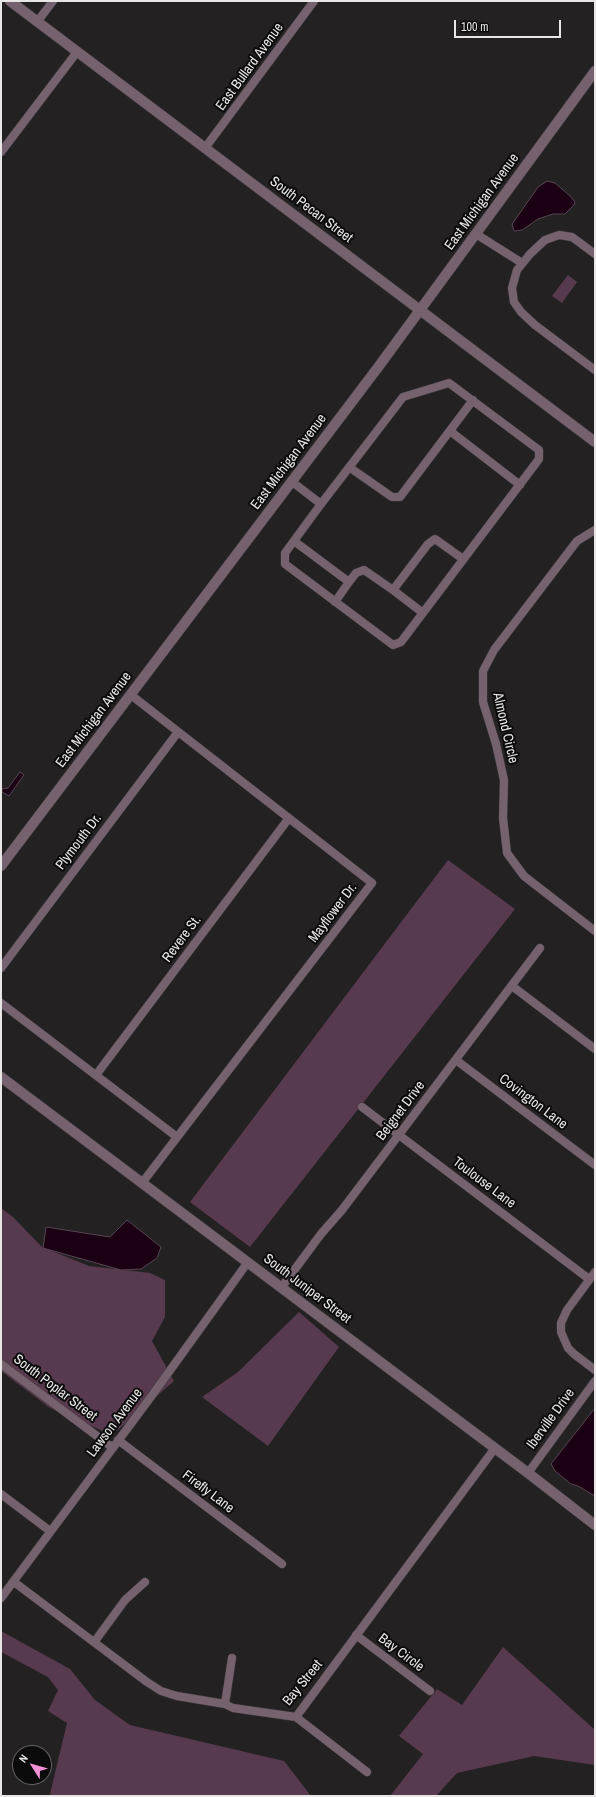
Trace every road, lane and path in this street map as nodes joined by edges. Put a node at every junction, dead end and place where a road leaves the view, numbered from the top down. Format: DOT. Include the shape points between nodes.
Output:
graph roads {
  1 [pos="10,1"];
  2 [pos="53,1"];
  3 [pos="314,1"];
  4 [pos="38,22"];
  5 [pos="77,52"];
  6 [pos="595,71"];
  7 [pos="205,148"];
  8 [pos="1,152"];
  9 [pos="476,234"];
  10 [pos="595,254"];
  11 [pos="522,263"];
  12 [pos="420,310"];
  13 [pos="595,370"];
  14 [pos="474,400"];
  15 [pos="450,431"];
  16 [pos="595,442"];
  17 [pos="349,467"];
  18 [pos="291,482"];
  19 [pos="520,485"];
  20 [pos="321,504"];
  21 [pos="595,530"];
  22 [pos="294,541"];
  23 [pos="463,559"];
  24 [pos="349,582"];
  25 [pos="393,590"];
  26 [pos="335,602"];
  27 [pos="423,613"];
  28 [pos="131,695"];
  29 [pos="178,732"];
  30 [pos="289,818"];
  31 [pos="1,866"];
  32 [pos="595,932"];
  33 [pos="540,948"];
  34 [pos="1,968"];
  35 [pos="512,986"];
  36 [pos="1,1003"];
  37 [pos="595,1049"];
  38 [pos="456,1060"];
  39 [pos="96,1075"];
  40 [pos="1,1077"];
  41 [pos="362,1107"];
  42 [pos="399,1135"];
  43 [pos="177,1137"];
  44 [pos="595,1165"];
  45 [pos="142,1183"];
  46 [pos="248,1262"];
  47 [pos="595,1272"];
  48 [pos="590,1279"];
  49 [pos="281,1288"];
  50 [pos="1,1364"];
  51 [pos="595,1370"];
  52 [pos="595,1381"];
  53 [pos="118,1440"];
  54 [pos="113,1448"];
  55 [pos="495,1448"];
  56 [pos="528,1473"];
  57 [pos="1,1494"];
  58 [pos="595,1524"];
  59 [pos="50,1531"];
  60 [pos="282,1564"];
  61 [pos="14,1582"];
  62 [pos="145,1582"];
  63 [pos="1,1598"];
  64 [pos="356,1636"];
  65 [pos="95,1641"];
  66 [pos="232,1658"];
  67 [pos="430,1691"];
  68 [pos="225,1704"];
  69 [pos="296,1717"];
  70 [pos="367,1772"];
  1 -- 4 [label="street, South Pecan Street"];
  2 -- 4 [label="street"];
  3 -- 7 [label="street, East Bullard Avenue"];
  4 -- 5 [label="street, South Pecan Street"];
  5 -- 7 [label="street, South Pecan Street"];
  5 -- 8 [label="street"];
  6 -- 9 [label="street, East Michigan Avenue"];
  7 -- 12 [label="street, South Pecan Street"];
  9 -- 11 [label="street"];
  9 -- 12 [label="street, East Michigan Avenue"];
  10 -- 11 [label="street" via="572,237 559,235 545,240"];
  11 -- 13 [label="street" via="517,270 512,288 514,302 535,325"];
  12 -- 16 [label="street, South Pecan Street"];
  12 -- 18 [label="street, East Michigan Avenue"];
  14 -- 15 [label="street"];
  14 -- 17 [label="street" via="450,383 402,397"];
  14 -- 19 [label="street" via="539,450 539,459"];
  15 -- 17 [label="street" via="400,497 392,497"];
  15 -- 19 [label="street"];
  17 -- 20 [label="street"];
  18 -- 20 [label="street"];
  18 -- 28 [label="street, East Michigan Avenue"];
  19 -- 23 [label="street"];
  20 -- 22 [label="street"];
  21 -- 32 [label="street, Almond Circle" via="577,541 494,650 483,671 483,702 504,780 503,818 507,852 524,876"];
  22 -- 24 [label="street"];
  22 -- 26 [label="street" via="285,553 285,564"];
  23 -- 25 [label="street" via="435,539 428,544"];
  23 -- 27 [label="street"];
  24 -- 25 [label="street" via="356,573 364,570"];
  24 -- 26 [label="street"];
  25 -- 27 [label="street"];
  26 -- 27 [label="street" via="393,645 401,642"];
  28 -- 29 [label="street, Mayflower Dr."];
  28 -- 31 [label="street, East Michigan Avenue"];
  29 -- 30 [label="street, Mayflower Dr."];
  29 -- 34 [label="street, Plymouth Dr."];
  30 -- 39 [label="street, Revere St."];
  30 -- 43 [label="street, Mayflower Dr." via="372,883"];
  33 -- 35 [label="street, Beignet Drive"];
  35 -- 37 [label="street"];
  35 -- 38 [label="street, Beignet Drive"];
  36 -- 39 [label="street"];
  38 -- 42 [label="street, Beignet Drive"];
  38 -- 44 [label="street, Covington Lane"];
  39 -- 43 [label="street"];
  40 -- 45 [label="street, South Juniper Street"];
  41 -- 42 [label="street, Toulouse Lane"];
  42 -- 48 [label="street, Toulouse Lane"];
  42 -- 49 [label="street, Beignet Drive"];
  43 -- 45 [label="street, Mayflower Dr."];
  45 -- 46 [label="street, South Juniper Street"];
  46 -- 49 [label="street, South Juniper Street"];
  46 -- 53 [label="street, Lawson Avenue"];
  47 -- 48 [label="street"];
  48 -- 51 [label="street" via="567,1310 561,1332 568,1348"];
  49 -- 55 [label="street, South Juniper Street"];
  50 -- 54 [label="street, South Poplar Street"];
  52 -- 56 [label="street, Iberville Drive"];
  53 -- 54 [label="street, Lawson Avenue"];
  53 -- 60 [label="street, Firefly Lane"];
  54 -- 59 [label="street, Lawson Avenue"];
  55 -- 56 [label="street, South Juniper Street"];
  55 -- 64 [label="street, Bay Street"];
  56 -- 58 [label="street, South Juniper Street"];
  57 -- 59 [label="street"];
  59 -- 61 [label="street, Lawson Avenue"];
  61 -- 63 [label="street, Lawson Avenue"];
  61 -- 65 [label="street, Bay Street"];
  62 -- 65 [label="street" via="125,1600"];
  64 -- 67 [label="street, Bay Circle"];
  64 -- 69 [label="street, Bay Street"];
  65 -- 68 [label="street, Bay Street" via="161,1691"];
  66 -- 68 [label="street"];
  68 -- 69 [label="street, Bay Street" via="233,1708"];
  69 -- 70 [label="street"];
}
